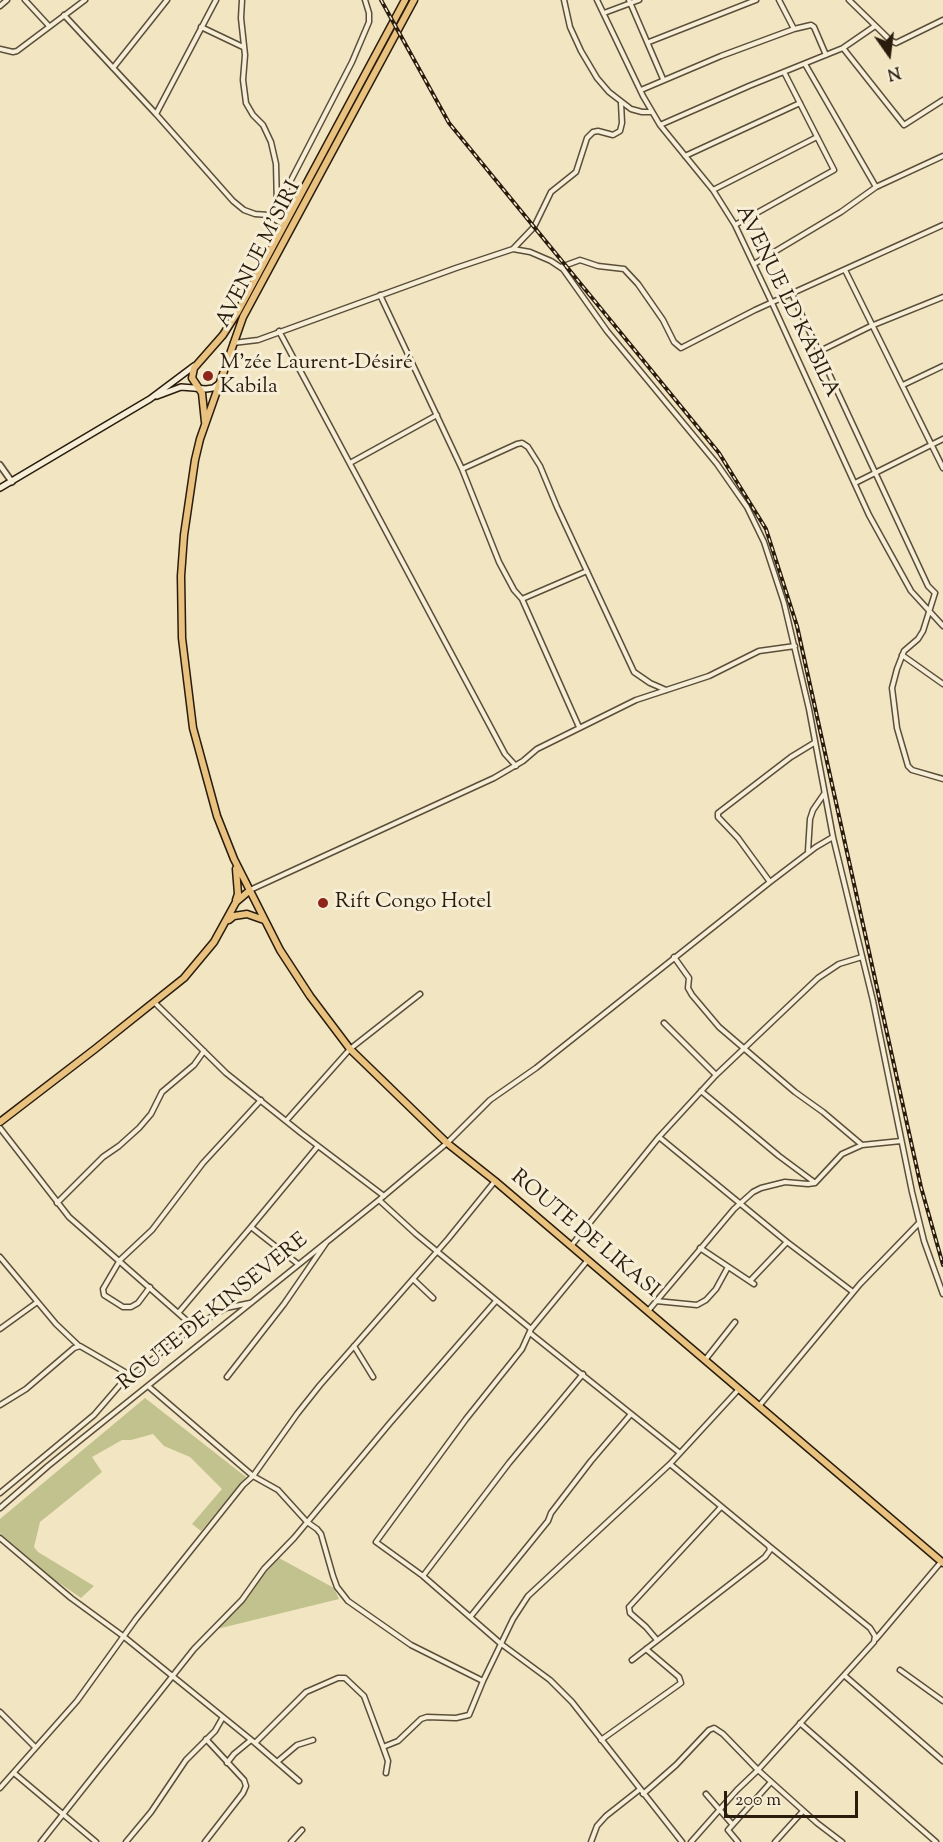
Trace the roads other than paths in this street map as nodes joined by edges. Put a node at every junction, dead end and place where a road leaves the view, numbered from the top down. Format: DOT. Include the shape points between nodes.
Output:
graph roads {
  1 [pos="7,0"];
  2 [pos="25,0"];
  3 [pos="85,0"];
  4 [pos="167,0"];
  5 [pos="216,0"];
  6 [pos="242,0"];
  7 [pos="364,0"];
  8 [pos="405,0"];
  9 [pos="414,0"];
  10 [pos="564,0"];
  11 [pos="597,0"];
  12 [pos="639,0"];
  13 [pos="756,0"];
  14 [pos="779,0"];
  15 [pos="849,0"];
  16 [pos="630,2"];
  17 [pos="0,6"];
  18 [pos="604,13"];
  19 [pos="64,15"];
  20 [pos="943,20"];
  21 [pos="49,26"];
  22 [pos="875,26"];
  23 [pos="201,27"];
  24 [pos="794,29"];
  25 [pos="649,42"];
  26 [pos="244,48"];
  27 [pos="843,48"];
  28 [pos="0,49"];
  29 [pos="826,55"];
  30 [pos="805,64"];
  31 [pos="113,68"];
  32 [pos="784,72"];
  33 [pos="663,79"];
  34 [pos="641,90"];
  35 [pos="943,100"];
  36 [pos="621,103"];
  37 [pos="800,103"];
  38 [pos="652,112"];
  39 [pos="156,114"];
  40 [pos="660,125"];
  41 [pos="818,137"];
  42 [pos="685,156"];
  43 [pos="943,156"];
  44 [pos="876,187"];
  45 [pos="713,190"];
  46 [pos="276,210"];
  47 [pos="272,217"];
  48 [pos="283,224"];
  49 [pos="735,225"];
  50 [pos="943,225"];
  51 [pos="513,249"];
  52 [pos="754,264"];
  53 [pos="561,267"];
  54 [pos="845,270"];
  55 [pos="792,294"];
  56 [pos="380,295"];
  57 [pos="943,297"];
  58 [pos="772,303"];
  59 [pos="872,326"];
  60 [pos="279,331"];
  61 [pos="233,343"];
  62 [pos="212,348"];
  63 [pos="818,352"];
  64 [pos="228,356"];
  65 [pos="198,363"];
  66 [pos="943,366"];
  67 [pos="220,383"];
  68 [pos="903,385"];
  69 [pos="198,388"];
  70 [pos="150,399"];
  71 [pos="437,415"];
  72 [pos="205,426"];
  73 [pos="943,439"];
  74 [pos="930,445"];
  75 [pos="350,463"];
  76 [pos="0,465"];
  77 [pos="943,468"];
  78 [pos="462,469"];
  79 [pos="875,474"];
  80 [pos="12,482"];
  81 [pos="855,483"];
  82 [pos="0,488"];
  83 [pos="588,571"];
  84 [pos="522,599"];
  85 [pos="929,611"];
  86 [pos="943,626"];
  87 [pos="795,646"];
  88 [pos="902,655"];
  89 [pos="943,684"];
  90 [pos="667,690"];
  91 [pos="579,728"];
  92 [pos="814,743"];
  93 [pos="516,766"];
  94 [pos="943,779"];
  95 [pos="824,794"];
  96 [pos="833,837"];
  97 [pos="808,852"];
  98 [pos="234,860"];
  99 [pos="770,882"];
  100 [pos="249,891"];
  101 [pos="236,902"];
  102 [pos="264,920"];
  103 [pos="226,922"];
  104 [pos="675,957"];
  105 [pos="862,957"];
  106 [pos="420,994"];
  107 [pos="154,1003"];
  108 [pos="664,1023"];
  109 [pos="350,1049"];
  110 [pos="743,1049"];
  111 [pos="204,1051"];
  112 [pos="716,1075"];
  113 [pos="701,1091"];
  114 [pos="261,1100"];
  115 [pos="286,1121"];
  116 [pos="0,1122"];
  117 [pos="0,1128"];
  118 [pos="659,1137"];
  119 [pos="901,1141"];
  120 [pos="447,1143"];
  121 [pos="862,1145"];
  122 [pos="318,1146"];
  123 [pos="495,1181"];
  124 [pos="815,1183"];
  125 [pos="384,1196"];
  126 [pos="379,1200"];
  127 [pos="57,1203"];
  128 [pos="740,1203"];
  129 [pos="919,1222"];
  130 [pos="251,1227"];
  131 [pos="327,1242"];
  132 [pos="787,1242"];
  133 [pos="571,1246"];
  134 [pos="700,1248"];
  135 [pos="436,1251"];
  136 [pos="0,1257"];
  137 [pos="120,1260"];
  138 [pos="588,1260"];
  139 [pos="298,1264"];
  140 [pos="728,1267"];
  141 [pos="413,1279"];
  142 [pos="150,1287"];
  143 [pos="853,1292"];
  144 [pos="943,1294"];
  145 [pos="433,1298"];
  146 [pos="496,1301"];
  147 [pos="656,1301"];
  148 [pos="254,1302"];
  149 [pos="36,1303"];
  150 [pos="648,1311"];
  151 [pos="179,1312"];
  152 [pos="735,1322"];
  153 [pos="194,1326"];
  154 [pos="0,1329"];
  155 [pos="530,1331"];
  156 [pos="80,1346"];
  157 [pos="354,1346"];
  158 [pos="705,1360"];
  159 [pos="583,1374"];
  160 [pos="131,1376"];
  161 [pos="226,1377"];
  162 [pos="373,1377"];
  163 [pos="148,1386"];
  164 [pos="739,1389"];
  165 [pos="0,1405"];
  166 [pos="759,1406"];
  167 [pos="631,1414"];
  168 [pos="680,1453"];
  169 [pos="670,1464"];
  170 [pos="253,1476"];
  171 [pos="0,1493"];
  172 [pos="721,1507"];
  173 [pos="0,1508"];
  174 [pos="307,1522"];
  175 [pos="0,1538"];
  176 [pos="769,1546"];
  177 [pos="942,1562"];
  178 [pos="423,1576"];
  179 [pos="471,1616"];
  180 [pos="123,1636"];
  181 [pos="875,1639"];
  182 [pos="657,1640"];
  183 [pos="500,1642"];
  184 [pos="646,1649"];
  185 [pos="632,1660"];
  186 [pos="900,1670"];
  187 [pos="845,1676"];
  188 [pos="172,1677"];
  189 [pos="483,1681"];
  190 [pos="943,1701"];
  191 [pos="0,1712"];
  192 [pos="223,1717"];
  193 [pos="800,1723"];
  194 [pos="206,1738"];
  195 [pos="314,1740"];
  196 [pos="601,1740"];
  197 [pos="253,1741"];
  198 [pos="35,1747"];
  199 [pos="383,1747"];
  200 [pos="943,1761"];
  201 [pos="277,1762"];
  202 [pos="227,1763"];
  203 [pos="758,1770"];
  204 [pos="13,1773"];
  205 [pos="386,1773"];
  206 [pos="299,1781"];
  207 [pos="771,1782"];
  208 [pos="0,1788"];
  209 [pos="639,1790"];
  210 [pos="643,1794"];
  211 [pos="706,1794"];
  212 [pos="719,1809"];
  213 [pos="803,1811"];
  214 [pos="62,1815"];
  215 [pos="732,1824"];
  216 [pos="302,1830"];
  217 [pos="41,1842"];
  218 [pos="96,1842"];
  219 [pos="126,1842"];
  220 [pos="205,1842"];
  221 [pos="291,1842"];
  222 [pos="591,1842"];
  223 [pos="682,1842"];
  224 [pos="691,1842"];
  225 [pos="738,1842"];
  226 [pos="775,1842"];
  227 [pos="842,1842"];
  228 [pos="936,1842"];
  1 -- 17 [label="street"];
  2 -- 21 [label="street"];
  3 -- 19 [label="street"];
  4 -- 31 [label="street"];
  5 -- 23 [label="street"];
  6 -- 26 [label="street"];
  7 -- 46 [label="street" via="369,22"];
  8 -- 48 [label="highway, AVENUE M'SIRI"];
  9 -- 61 [label="highway, AVENUE M'SIRI" via="243,317"];
  10 -- 36 [label="street" via="581,51 597,78"];
  11 -- 18 [label="street, AVENUE LD KABILA"];
  12 -- 16 [label="street"];
  13 -- 25 [label="street"];
  14 -- 24 [label="street"];
  15 -- 22 [label="street"];
  16 -- 18 [label="street"];
  16 -- 25 [label="street"];
  18 -- 34 [label="street, AVENUE LD KABILA"];
  19 -- 21 [label="street"];
  19 -- 31 [label="street"];
  20 -- 22 [label="street" via="896,43"];
  21 -- 28 [label="street" via="17,51"];
  22 -- 27 [label="street"];
  23 -- 26 [label="street"];
  23 -- 39 [label="street"];
  24 -- 29 [label="street" via="813,25"];
  24 -- 33 [label="street"];
  25 -- 33 [label="street"];
  26 -- 46 [label="street" via="246,103 268,133 274,153"];
  27 -- 29 [label="street"];
  27 -- 35 [label="street" via="904,125"];
  29 -- 30 [label="street"];
  30 -- 32 [label="street"];
  30 -- 44 [label="street"];
  31 -- 39 [label="street"];
  32 -- 37 [label="street"];
  32 -- 40 [label="street"];
  33 -- 34 [label="street"];
  34 -- 38 [label="street, AVENUE LD KABILA"];
  36 -- 38 [label="street" via="636,111"];
  36 -- 51 [label="street" via="620,130 613,135 593,132 587,138 576,172 548,196 534,227"];
  37 -- 41 [label="street"];
  37 -- 42 [label="street"];
  38 -- 40 [label="street, AVENUE LD KABILA"];
  39 -- 47 [label="street" via="233,201 244,210"];
  40 -- 42 [label="street, AVENUE LD KABILA"];
  41 -- 45 [label="street"];
  41 -- 49 [label="street" via="833,172"];
  42 -- 45 [label="street, AVENUE LD KABILA"];
  43 -- 44 [label="street"];
  44 -- 52 [label="street"];
  45 -- 49 [label="street, AVENUE LD KABILA"];
  46 -- 47 [label="street"];
  47 -- 48 [label="street"];
  48 -- 62 [label="highway, AVENUE M'SIRI" via="237,313"];
  49 -- 52 [label="street, AVENUE LD KABILA"];
  50 -- 54 [label="street"];
  51 -- 53 [label="street" via="530,252"];
  51 -- 56 [label="street"];
  52 -- 58 [label="street, AVENUE LD KABILA"];
  53 -- 58 [label="street" via="580,260 624,269 681,348"];
  53 -- 87 [label="street" via="599,321 717,464 747,507 773,568"];
  54 -- 55 [label="street"];
  54 -- 59 [label="street"];
  55 -- 58 [label="street"];
  55 -- 63 [label="street, AVENUE LD KABILA"];
  56 -- 60 [label="street"];
  56 -- 71 [label="street"];
  57 -- 59 [label="street"];
  58 -- 81 [label="street, AVENUE LD KABILA"];
  59 -- 63 [label="street"];
  59 -- 68 [label="street"];
  60 -- 61 [label="street" via="258,340"];
  60 -- 75 [label="street"];
  61 -- 64 [label="highway, AVENUE M'SIRI"];
  62 -- 64 [label="highway" via="225,344"];
  62 -- 65 [label="highway, AVENUE M'SIRI"];
  63 -- 79 [label="street, AVENUE LD KABILA"];
  64 -- 67 [label="highway, AVENUE M'SIRI"];
  65 -- 69 [label="highway" via="192,378"];
  65 -- 70 [label="main road"];
  66 -- 68 [label="street"];
  67 -- 69 [label="main road" via="213,388"];
  67 -- 72 [label="highway, AVENUE M'SIRI"];
  68 -- 74 [label="street"];
  69 -- 70 [label="main road" via="180,387"];
  69 -- 72 [label="highway"];
  70 -- 80 [label="main road"];
  71 -- 75 [label="street"];
  71 -- 78 [label="street"];
  72 -- 98 [label="highway, AVENUE M'SIRI" via="195,460 185,527 182,638 189,706 202,765"];
  73 -- 74 [label="street"];
  74 -- 77 [label="street"];
  74 -- 79 [label="street"];
  75 -- 93 [label="street" via="505,754"];
  76 -- 80 [label="street"];
  78 -- 83 [label="street" via="525,444 540,466"];
  78 -- 84 [label="street" via="503,573"];
  79 -- 81 [label="street"];
  79 -- 85 [label="street, AVENUE LD KABILA" via="928,586 938,592"];
  80 -- 82 [label="main road"];
  81 -- 85 [label="street, AVENUE LD KABILA" via="911,591"];
  83 -- 84 [label="street"];
  83 -- 90 [label="street" via="634,672"];
  84 -- 91 [label="street"];
  85 -- 86 [label="street, AVENUE LD KABILA"];
  85 -- 88 [label="street" via="921,636"];
  87 -- 90 [label="street" via="759,651 727,668"];
  87 -- 92 [label="street"];
  88 -- 89 [label="street"];
  88 -- 94 [label="street" via="892,688 905,759 912,770"];
  90 -- 91 [label="street" via="636,700"];
  91 -- 93 [label="street" via="537,749"];
  92 -- 95 [label="street"];
  92 -- 99 [label="street" via="718,813"];
  93 -- 100 [label="street"];
  95 -- 96 [label="street"];
  95 -- 97 [label="street" via="810,819"];
  96 -- 97 [label="street, ROUTE DE KINSEVERE"];
  96 -- 105 [label="street"];
  97 -- 99 [label="street, ROUTE DE KINSEVERE"];
  98 -- 100 [label="highway, AVENUE M'SIRI"];
  98 -- 101 [label="highway"];
  99 -- 104 [label="street, ROUTE DE KINSEVERE"];
  100 -- 101 [label="highway"];
  100 -- 102 [label="highway, ROUTE DE LIKASI"];
  101 -- 103 [label="highway"];
  102 -- 103 [label="highway" via="247,914"];
  102 -- 109 [label="highway, ROUTE DE LIKASI" via="294,973"];
  103 -- 107 [label="highway" via="194,968"];
  104 -- 110 [label="street" via="689,978 688,988 698,1003"];
  104 -- 120 [label="street, ROUTE DE KINSEVERE" via="490,1100"];
  105 -- 110 [label="street" via="839,964 818,978"];
  105 -- 119 [label="street"];
  106 -- 109 [label="street"];
  107 -- 111 [label="street"];
  107 -- 116 [label="highway"];
  108 -- 112 [label="street"];
  109 -- 115 [label="street"];
  109 -- 120 [label="highway, ROUTE DE LIKASI"];
  110 -- 112 [label="street"];
  110 -- 121 [label="street"];
  111 -- 114 [label="street"];
  111 -- 127 [label="street" via="194,1065 162,1092 146,1121"];
  112 -- 113 [label="street"];
  113 -- 118 [label="street"];
  113 -- 124 [label="street"];
  114 -- 115 [label="street"];
  114 -- 137 [label="street" via="203,1162 153,1230"];
  115 -- 122 [label="street"];
  117 -- 127 [label="street"];
  118 -- 128 [label="street"];
  118 -- 133 [label="street"];
  119 -- 121 [label="street"];
  119 -- 129 [label="street"];
  120 -- 123 [label="highway, ROUTE DE LIKASI"];
  120 -- 125 [label="street, ROUTE DE KINSEVERE"];
  121 -- 124 [label="street" via="839,1157"];
  122 -- 125 [label="street"];
  122 -- 130 [label="street"];
  123 -- 133 [label="highway, ROUTE DE LIKASI"];
  123 -- 135 [label="street"];
  124 -- 128 [label="street" via="771,1185"];
  125 -- 126 [label="street, ROUTE DE KINSEVERE"];
  126 -- 131 [label="street, ROUTE DE KINSEVERE"];
  126 -- 135 [label="street"];
  127 -- 137 [label="street" via="85,1233"];
  128 -- 132 [label="street"];
  128 -- 134 [label="street"];
  129 -- 143 [label="street"];
  129 -- 144 [label="street"];
  130 -- 139 [label="street"];
  130 -- 151 [label="street"];
  131 -- 139 [label="street, ROUTE DE KINSEVERE"];
  131 -- 161 [label="street" via="291,1296"];
  132 -- 140 [label="street" via="752,1283"];
  132 -- 143 [label="street"];
  133 -- 138 [label="highway, ROUTE DE LIKASI"];
  134 -- 140 [label="street"];
  134 -- 147 [label="street"];
  135 -- 141 [label="street"];
  135 -- 146 [label="street"];
  136 -- 149 [label="street"];
  137 -- 142 [label="street"];
  137 -- 142 [label="street" via="106,1281 104,1295 123,1307 131,1307"];
  138 -- 150 [label="highway, ROUTE DE LIKASI"];
  138 -- 155 [label="street"];
  139 -- 148 [label="street, ROUTE DE KINSEVERE"];
  140 -- 147 [label="street" via="716,1289 697,1305"];
  141 -- 145 [label="street"];
  141 -- 157 [label="street"];
  142 -- 151 [label="street"];
  143 -- 166 [label="street"];
  146 -- 155 [label="street"];
  146 -- 174 [label="street"];
  147 -- 150 [label="street"];
  148 -- 153 [label="street" via="226,1308"];
  148 -- 163 [label="street, ROUTE DE KINSEVERE"];
  149 -- 154 [label="street"];
  149 -- 156 [label="street"];
  150 -- 158 [label="highway, ROUTE DE LIKASI"];
  151 -- 153 [label="street"];
  152 -- 158 [label="street"];
  153 -- 160 [label="street"];
  155 -- 159 [label="street"];
  155 -- 178 [label="street" via="522,1349 376,1542"];
  156 -- 160 [label="street"];
  156 -- 165 [label="street"];
  157 -- 162 [label="street"];
  157 -- 170 [label="street" via="297,1414"];
  158 -- 164 [label="highway, ROUTE DE LIKASI"];
  159 -- 167 [label="street"];
  159 -- 178 [label="street"];
  160 -- 171 [label="street" via="94,1415"];
  163 -- 170 [label="street"];
  163 -- 173 [label="street, ROUTE DE KINSEVERE"];
  164 -- 166 [label="highway, ROUTE DE LIKASI"];
  164 -- 168 [label="street"];
  166 -- 177 [label="highway, ROUTE DE LIKASI"];
  167 -- 168 [label="street"];
  167 -- 179 [label="street"];
  168 -- 169 [label="street"];
  169 -- 172 [label="street"];
  169 -- 183 [label="street" via="528,1596"];
  170 -- 174 [label="street" via="278,1490"];
  170 -- 180 [label="street"];
  172 -- 176 [label="street"];
  172 -- 182 [label="street" via="629,1607 630,1613"];
  174 -- 188 [label="street"];
  174 -- 189 [label="street" via="321,1534 337,1587 348,1601 411,1645"];
  175 -- 180 [label="street"];
  176 -- 181 [label="street" via="868,1626"];
  176 -- 182 [label="street" via="765,1557"];
  177 -- 181 [label="street"];
  178 -- 179 [label="street"];
  179 -- 183 [label="street"];
  180 -- 188 [label="street"];
  180 -- 198 [label="street" via="77,1701"];
  181 -- 187 [label="street"];
  182 -- 184 [label="street"];
  183 -- 189 [label="street"];
  183 -- 196 [label="street" via="550,1680"];
  184 -- 185 [label="street"];
  184 -- 196 [label="street" via="681,1683"];
  186 -- 190 [label="street"];
  187 -- 193 [label="street"];
  187 -- 200 [label="street"];
  188 -- 192 [label="street"];
  188 -- 214 [label="street"];
  189 -- 199 [label="street" via="469,1715 421,1719 398,1741"];
  191 -- 198 [label="street"];
  192 -- 194 [label="street" via="218,1728"];
  192 -- 197 [label="street"];
  193 -- 203 [label="street"];
  193 -- 228 [label="street"];
  194 -- 202 [label="street"];
  194 -- 219 [label="street"];
  195 -- 201 [label="street" via="297,1745"];
  196 -- 209 [label="street"];
  197 -- 199 [label="street" via="306,1692 345,1678 364,1696"];
  197 -- 201 [label="street"];
  197 -- 202 [label="street"];
  198 -- 204 [label="street"];
  199 -- 205 [label="street" via="388,1761"];
  201 -- 206 [label="street"];
  202 -- 220 [label="street" via="244,1780 245,1789"];
  203 -- 207 [label="street"];
  203 -- 210 [label="street" via="714,1728"];
  203 -- 212 [label="street"];
  204 -- 208 [label="street"];
  204 -- 214 [label="street"];
  207 -- 213 [label="street"];
  207 -- 215 [label="street"];
  209 -- 210 [label="street"];
  209 -- 222 [label="street" via="606,1816"];
  210 -- 223 [label="street"];
  211 -- 212 [label="street"];
  212 -- 215 [label="street"];
  212 -- 224 [label="street"];
  213 -- 226 [label="street"];
  213 -- 227 [label="street"];
  214 -- 217 [label="street"];
  214 -- 218 [label="street"];
  215 -- 225 [label="street" via="728,1831"];
  216 -- 221 [label="street"];
}
